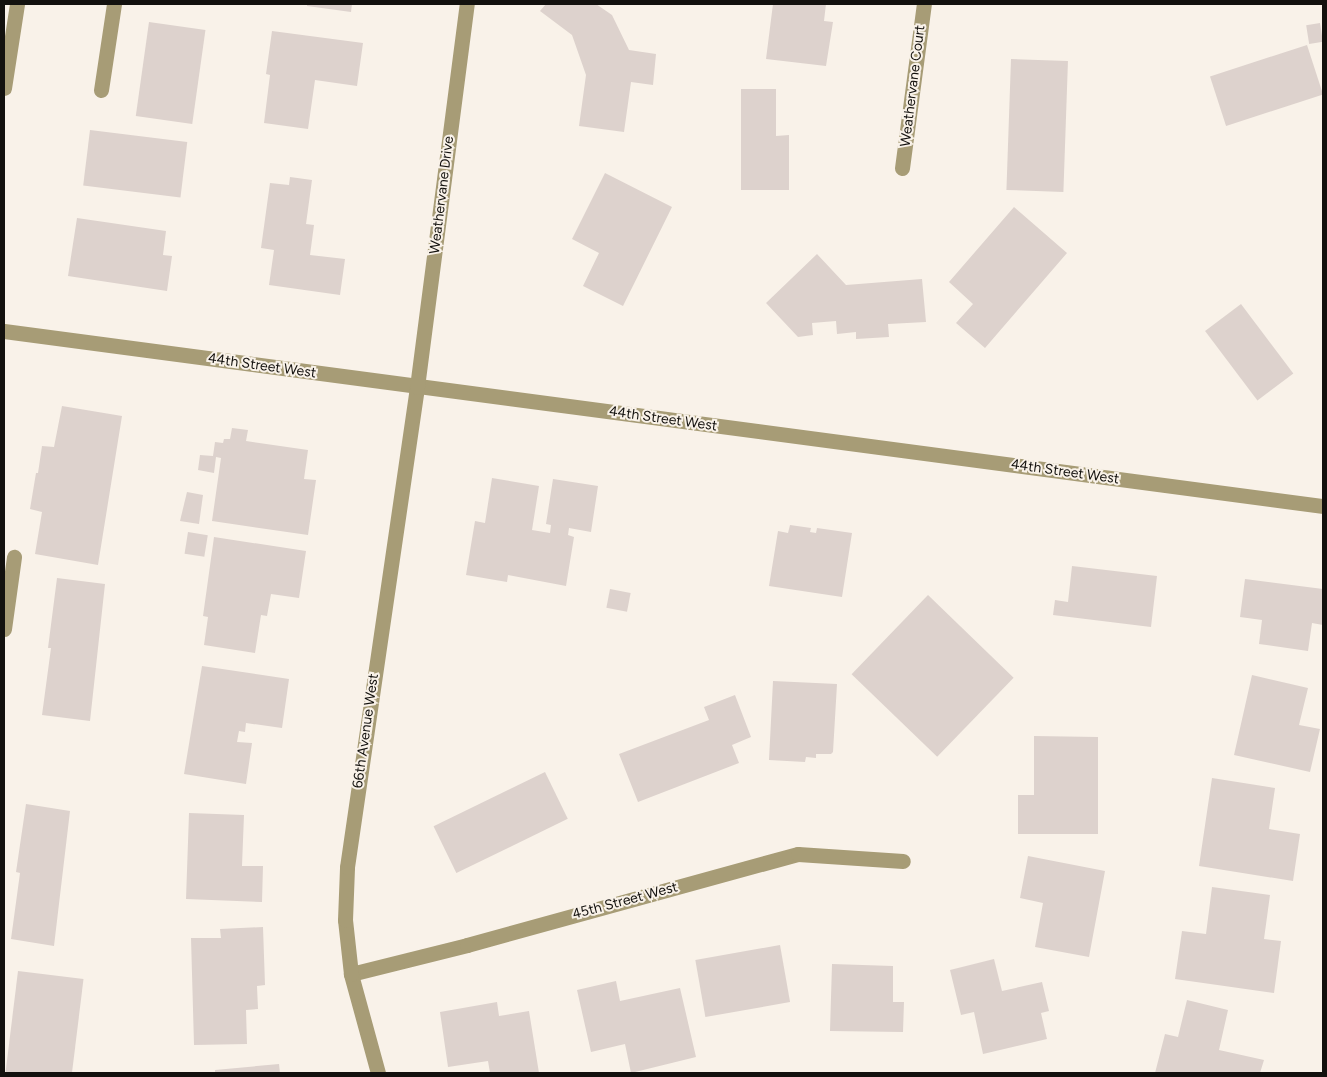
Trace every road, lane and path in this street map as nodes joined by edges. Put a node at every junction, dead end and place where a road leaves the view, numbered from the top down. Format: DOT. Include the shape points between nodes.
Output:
graph roads {
  1 [pos="17,4"];
  2 [pos="114,4"];
  3 [pos="467,4"];
  4 [pos="924,4"];
  5 [pos="4,88"];
  6 [pos="101,90"];
  7 [pos="902,168"];
  8 [pos="4,331"];
  9 [pos="417,386"];
  10 [pos="1323,506"];
  11 [pos="14,557"];
  12 [pos="4,629"];
  13 [pos="903,861"];
  14 [pos="351,974"];
  15 [pos="378,1073"];
  1 -- 5 [label="street"];
  2 -- 6 [label="street"];
  3 -- 9 [label="street, Weathervane Drive"];
  4 -- 7 [label="street, Weathervane Court"];
  8 -- 9 [label="street, 44th Street West"];
  9 -- 10 [label="street, 44th Street West"];
  9 -- 14 [label="street, 66th Avenue West" via="346,867 345,920"];
  11 -- 12 [label="street"];
  13 -- 14 [label="street, 45th Street West" via="798,854"];
  14 -- 15 [label="street, 66th Avenue West"];
}
